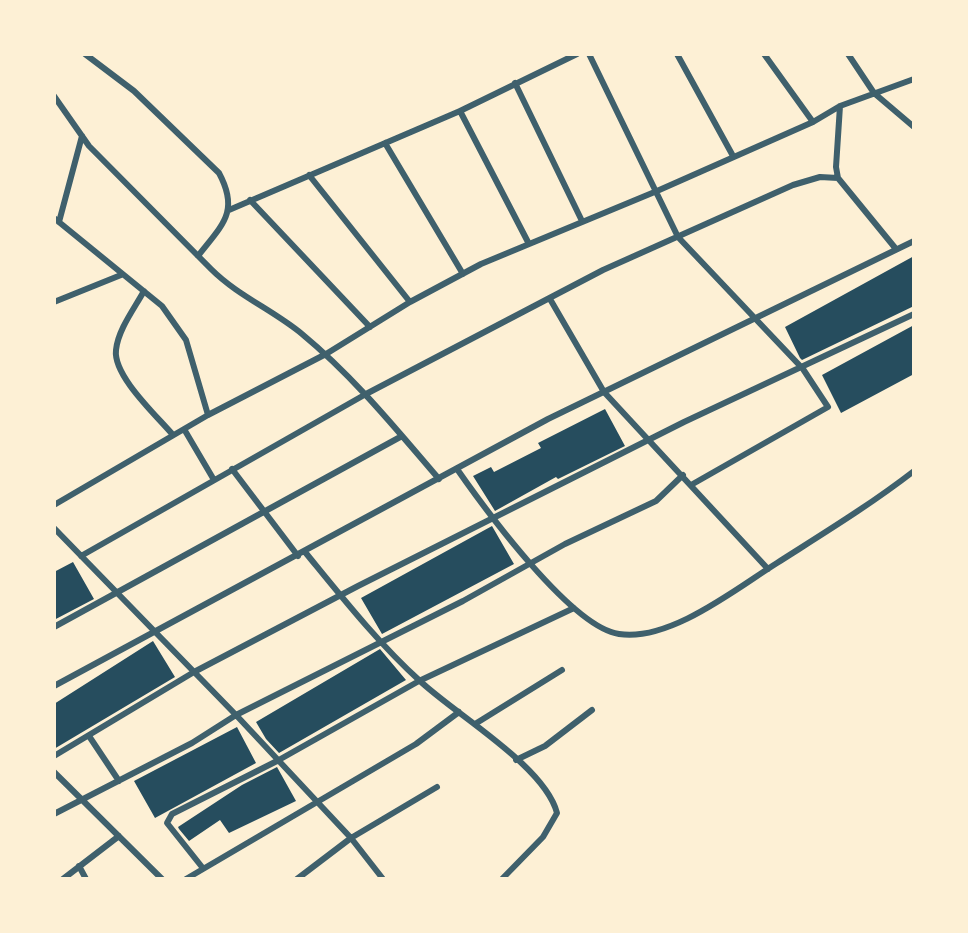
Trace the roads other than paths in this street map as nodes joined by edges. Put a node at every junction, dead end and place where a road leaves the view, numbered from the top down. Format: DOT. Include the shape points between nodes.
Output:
graph roads {
  1 [pos="85,54"];
  2 [pos="577,54"];
  3 [pos="589,54"];
  4 [pos="677,54"];
  5 [pos="764,54"];
  6 [pos="848,54"];
  7 [pos="914,79"];
  8 [pos="515,83"];
  9 [pos="874,93"];
  10 [pos="54,96"];
  11 [pos="841,106"];
  12 [pos="460,111"];
  13 [pos="813,122"];
  14 [pos="914,127"];
  15 [pos="82,136"];
  16 [pos="385,143"];
  17 [pos="733,156"];
  18 [pos="309,175"];
  19 [pos="838,178"];
  20 [pos="657,191"];
  21 [pos="250,200"];
  22 [pos="229,209"];
  23 [pos="57,220"];
  24 [pos="582,221"];
  25 [pos="678,237"];
  26 [pos="910,243"];
  27 [pos="529,244"];
  28 [pos="896,249"];
  29 [pos="914,252"];
  30 [pos="198,256"];
  31 [pos="464,274"];
  32 [pos="121,275"];
  33 [pos="144,291"];
  34 [pos="550,299"];
  35 [pos="54,302"];
  36 [pos="411,302"];
  37 [pos="914,314"];
  38 [pos="753,319"];
  39 [pos="370,327"];
  40 [pos="326,354"];
  41 [pos="803,369"];
  42 [pos="604,392"];
  43 [pos="366,394"];
  44 [pos="208,415"];
  45 [pos="184,429"];
  46 [pos="173,435"];
  47 [pos="402,436"];
  48 [pos="650,439"];
  49 [pos="232,469"];
  50 [pos="457,469"];
  51 [pos="914,471"];
  52 [pos="683,475"];
  53 [pos="439,479"];
  54 [pos="214,480"];
  55 [pos="691,485"];
  56 [pos="54,505"];
  57 [pos="267,513"];
  58 [pos="492,519"];
  59 [pos="54,528"];
  60 [pos="302,554"];
  61 [pos="81,556"];
  62 [pos="531,562"];
  63 [pos="768,569"];
  64 [pos="117,593"];
  65 [pos="340,595"];
  66 [pos="574,608"];
  67 [pos="54,627"];
  68 [pos="157,633"];
  69 [pos="383,641"];
  70 [pos="562,670"];
  71 [pos="194,672"];
  72 [pos="419,681"];
  73 [pos="54,686"];
  74 [pos="592,710"];
  75 [pos="459,712"];
  76 [pos="236,715"];
  77 [pos="475,724"];
  78 [pos="89,736"];
  79 [pos="54,756"];
  80 [pos="516,760"];
  81 [pos="277,761"];
  82 [pos="54,772"];
  83 [pos="119,780"];
  84 [pos="437,787"];
  85 [pos="82,800"];
  86 [pos="316,802"];
  87 [pos="54,814"];
  88 [pos="119,836"];
  89 [pos="351,838"];
  90 [pos="79,866"];
  91 [pos="202,867"];
  92 [pos="374,867"];
  93 [pos="63,879"];
  94 [pos="86,879"];
  95 [pos="162,879"];
  96 [pos="186,879"];
  97 [pos="297,879"];
  98 [pos="383,879"];
  99 [pos="388,879"];
  100 [pos="502,879"];
  1 -- 22 [label="street" via="134,91 202,154 228,189"];
  2 -- 8 [label="street"];
  3 -- 20 [label="street"];
  4 -- 17 [label="street"];
  5 -- 13 [label="street"];
  6 -- 9 [label="street"];
  7 -- 9 [label="street"];
  8 -- 12 [label="street"];
  8 -- 24 [label="street"];
  9 -- 11 [label="street"];
  9 -- 14 [label="street"];
  10 -- 15 [label="street"];
  11 -- 13 [label="street"];
  11 -- 19 [label="street"];
  12 -- 16 [label="street"];
  12 -- 27 [label="street"];
  13 -- 17 [label="street"];
  15 -- 23 [label="street"];
  15 -- 30 [label="street"];
  16 -- 18 [label="street"];
  16 -- 31 [label="street"];
  17 -- 20 [label="street"];
  18 -- 21 [label="street"];
  18 -- 36 [label="street"];
  19 -- 25 [label="street" via="821,177 793,185"];
  19 -- 28 [label="street"];
  20 -- 24 [label="street"];
  20 -- 25 [label="street"];
  21 -- 22 [label="street"];
  21 -- 39 [label="street"];
  22 -- 30 [label="street" via="225,222"];
  23 -- 32 [label="street"];
  24 -- 27 [label="street"];
  25 -- 34 [label="street"];
  25 -- 38 [label="street"];
  26 -- 28 [label="street"];
  26 -- 29 [label="street"];
  27 -- 31 [label="street"];
  28 -- 38 [label="street"];
  30 -- 40 [label="street" via="228,286 292,325"];
  31 -- 36 [label="street"];
  32 -- 33 [label="street"];
  32 -- 35 [label="street"];
  33 -- 44 [label="street" via="162,306 186,340"];
  33 -- 46 [label="street" via="119,338 117,362 133,390"];
  34 -- 42 [label="street"];
  34 -- 43 [label="street"];
  36 -- 39 [label="street"];
  37 -- 41 [label="street"];
  38 -- 41 [label="street"];
  38 -- 42 [label="street"];
  39 -- 40 [label="street"];
  40 -- 43 [label="street"];
  40 -- 44 [label="street"];
  41 -- 48 [label="street"];
  41 -- 55 [label="street" via="828,407"];
  42 -- 48 [label="street"];
  42 -- 50 [label="street"];
  43 -- 47 [label="street"];
  43 -- 49 [label="street"];
  44 -- 45 [label="street"];
  45 -- 46 [label="street"];
  45 -- 54 [label="street"];
  46 -- 56 [label="street"];
  47 -- 53 [label="street"];
  47 -- 57 [label="street"];
  48 -- 52 [label="street"];
  48 -- 58 [label="street"];
  49 -- 54 [label="street"];
  49 -- 57 [label="street"];
  50 -- 53 [label="street"];
  50 -- 58 [label="street"];
  51 -- 63 [label="street" via="866,508"];
  52 -- 55 [label="street"];
  52 -- 62 [label="street" via="656,501"];
  53 -- 60 [label="street"];
  54 -- 61 [label="street"];
  55 -- 63 [label="street"];
  57 -- 60 [label="street"];
  57 -- 64 [label="street"];
  58 -- 62 [label="street"];
  58 -- 65 [label="street"];
  59 -- 61 [label="street"];
  60 -- 65 [label="street"];
  60 -- 68 [label="street"];
  61 -- 64 [label="street"];
  62 -- 66 [label="street"];
  62 -- 69 [label="street"];
  63 -- 66 [label="street" via="713,607 653,630 620,635"];
  64 -- 67 [label="street"];
  64 -- 68 [label="street"];
  65 -- 69 [label="street"];
  65 -- 71 [label="street"];
  66 -- 72 [label="street"];
  68 -- 71 [label="street"];
  68 -- 73 [label="street"];
  69 -- 72 [label="street"];
  69 -- 76 [label="street"];
  70 -- 77 [label="street"];
  71 -- 76 [label="street"];
  71 -- 78 [label="street"];
  72 -- 75 [label="street"];
  72 -- 81 [label="street"];
  74 -- 80 [label="street" via="545,746"];
  75 -- 77 [label="street"];
  75 -- 86 [label="street" via="416,744"];
  76 -- 81 [label="street"];
  76 -- 83 [label="street"];
  77 -- 80 [label="street"];
  78 -- 79 [label="street"];
  78 -- 83 [label="street"];
  80 -- 100 [label="street" via="553,796 557,813 543,837"];
  81 -- 86 [label="street"];
  81 -- 91 [label="street" via="168,817 167,823"];
  82 -- 85 [label="street"];
  83 -- 85 [label="street"];
  84 -- 89 [label="street"];
  85 -- 87 [label="street"];
  85 -- 88 [label="street"];
  86 -- 89 [label="street"];
  86 -- 91 [label="street"];
  88 -- 90 [label="street"];
  88 -- 95 [label="street"];
  89 -- 92 [label="street"];
  89 -- 97 [label="street"];
  90 -- 93 [label="street"];
  90 -- 94 [label="street"];
  91 -- 96 [label="street"];
  92 -- 98 [label="street"];
  92 -- 99 [label="street"];
}
